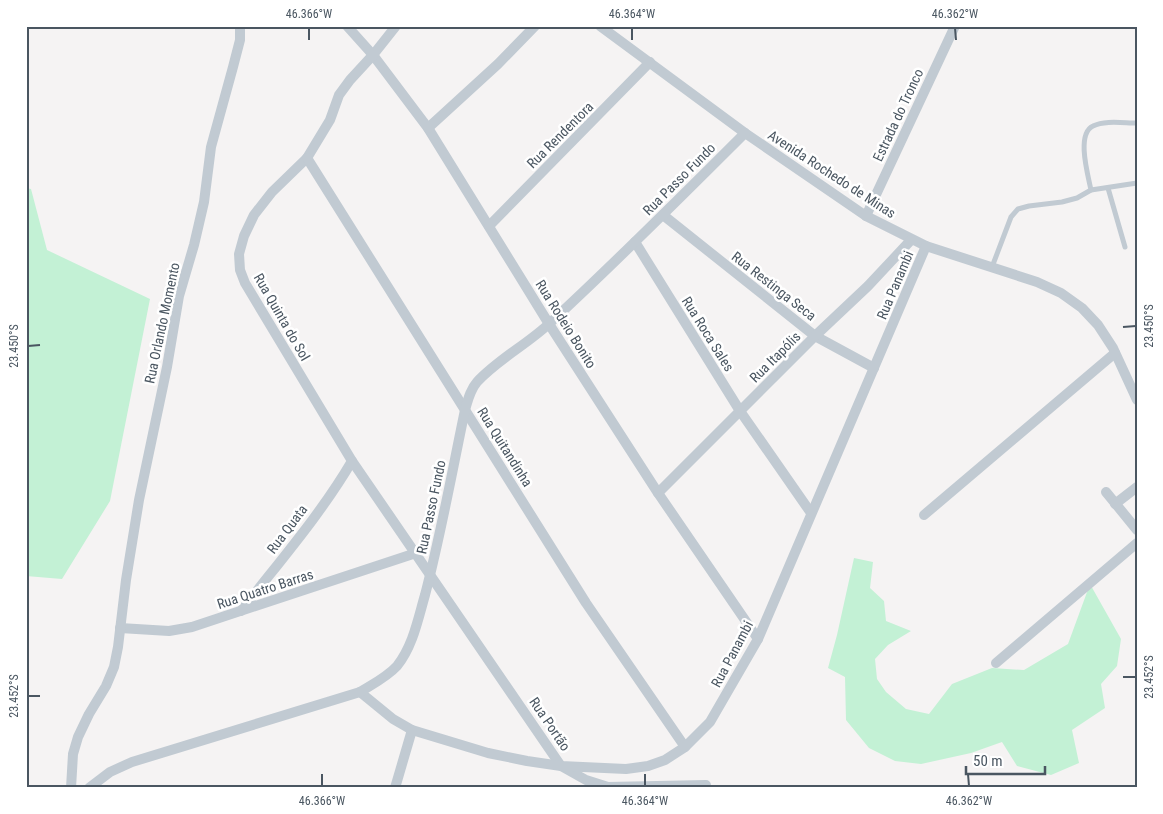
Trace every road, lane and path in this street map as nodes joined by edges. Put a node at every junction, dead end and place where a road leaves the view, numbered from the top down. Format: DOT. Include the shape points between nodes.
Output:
graph roads {
  1 [pos="240,26"];
  2 [pos="347,26"];
  3 [pos="396,26"];
  4 [pos="534,26"];
  5 [pos="600,26"];
  6 [pos="955,26"];
  7 [pos="373,55"];
  8 [pos="650,62"];
  9 [pos="1137,123"];
  10 [pos="428,128"];
  11 [pos="745,133"];
  12 [pos="307,158"];
  13 [pos="1137,183"];
  14 [pos="1108,188"];
  15 [pos="1091,190"];
  16 [pos="663,215"];
  17 [pos="866,216"];
  18 [pos="489,226"];
  19 [pos="911,240"];
  20 [pos="635,242"];
  21 [pos="926,246"];
  22 [pos="1125,247"];
  23 [pos="992,268"];
  24 [pos="550,324"];
  25 [pos="815,336"];
  26 [pos="1115,353"];
  27 [pos="874,368"];
  28 [pos="1137,400"];
  29 [pos="465,410"];
  30 [pos="740,411"];
  31 [pos="352,461"];
  32 [pos="1137,487"];
  33 [pos="1106,492"];
  34 [pos="658,493"];
  35 [pos="1116,504"];
  36 [pos="811,513"];
  37 [pos="924,515"];
  38 [pos="1137,530"];
  39 [pos="1137,543"];
  40 [pos="416,553"];
  41 [pos="430,575"];
  42 [pos="240,611"];
  43 [pos="120,628"];
  44 [pos="758,639"];
  45 [pos="996,663"];
  46 [pos="360,692"];
  47 [pos="412,730"];
  48 [pos="685,747"];
  49 [pos="561,766"];
  50 [pos="706,785"];
  51 [pos="70,788"];
  52 [pos="89,788"];
  53 [pos="395,788"];
  1 -- 43 [label="street, Rua Orlando Momento" via="240,40 211,147 204,202 179,296 139,500"];
  2 -- 7 [label="street, Rua Rodeio Bonito"];
  3 -- 7 [label="street, Rua Quinta do Sol"];
  4 -- 10 [label="street"];
  5 -- 8 [label="street, Avenida Rochedo de Minas"];
  6 -- 17 [label="street, Estrada do Tronco"];
  7 -- 10 [label="street, Rua Rodeio Bonito"];
  7 -- 12 [label="street, Rua Quinta do Sol" via="339,95 330,120"];
  8 -- 11 [label="street, Avenida Rochedo de Minas"];
  8 -- 18 [label="street, Rua Rendentora"];
  9 -- 15 [label="lane" via="1102,123 1088,129 1084,140"];
  10 -- 18 [label="street, Rua Rodeio Bonito"];
  11 -- 16 [label="street, Rua Passo Fundo"];
  11 -- 17 [label="street, Avenida Rochedo de Minas"];
  12 -- 29 [label="street, Rua Quitandinha"];
  12 -- 31 [label="street, Rua Quinta do Sol" via="254,215 239,254 240,270"];
  13 -- 14 [label="lane"];
  14 -- 15 [label="lane"];
  14 -- 22 [label="lane"];
  15 -- 23 [label="lane" via="1062,202 1018,209"];
  16 -- 20 [label="street, Rua Passo Fundo"];
  16 -- 25 [label="street, Rua Restinga Seca"];
  17 -- 19 [label="street, Avenida Rochedo de Minas"];
  18 -- 24 [label="street, Rua Rodeio Bonito"];
  19 -- 21 [label="street, Avenida Rochedo de Minas"];
  19 -- 25 [label="street, Rua Itapólis"];
  20 -- 24 [label="street, Rua Passo Fundo"];
  20 -- 30 [label="street, Rua Roca Sales"];
  21 -- 23 [label="street, Avenida Rochedo de Minas"];
  21 -- 27 [label="street, Rua Panambi"];
  23 -- 26 [label="street, Avenida Rochedo de Minas" via="1061,293 1098,325"];
  24 -- 29 [label="street, Rua Passo Fundo" via="476,384"];
  24 -- 34 [label="street, Rua Rodeio Bonito"];
  25 -- 27 [label="street, Rua Restinga Seca"];
  25 -- 30 [label="street, Rua Itapólis"];
  26 -- 28 [label="street, Avenida Rochedo de Minas"];
  26 -- 37 [label="street"];
  27 -- 36 [label="street, Rua Panambi"];
  29 -- 41 [label="street, Rua Passo Fundo"];
  29 -- 48 [label="street, Rua Quitandinha" via="586,603"];
  30 -- 34 [label="street, Rua Itapólis"];
  30 -- 36 [label="street, Rua Roca Sales"];
  31 -- 40 [label="street, Rua Quinta do Sol"];
  31 -- 42 [label="street, Rua Quata" via="339,483"];
  32 -- 35 [label="street"];
  33 -- 35 [label="street"];
  34 -- 44 [label="street, Rua Rodeio Bonito"];
  35 -- 38 [label="street"];
  36 -- 44 [label="street, Rua Panambi"];
  39 -- 45 [label="street"];
  40 -- 41 [label="street, Rua Quinta do Sol"];
  40 -- 42 [label="street, Rua Quatro Barras"];
  41 -- 46 [label="street, Rua Passo Fundo" via="409,647 398,665"];
  41 -- 49 [label="street, Rua Portão"];
  42 -- 43 [label="street, Rua Quatro Barras" via="192,628 169,631"];
  43 -- 51 [label="street, Rua Orlando Momento" via="114,667 78,736"];
  44 -- 48 [label="street, Rua Panambi" via="710,722"];
  46 -- 47 [label="street, Rua Panambi"];
  46 -- 52 [label="street, Rua Passo Fundo" via="132,762 110,772"];
  47 -- 49 [label="street, Rua Panambi" via="488,753"];
  47 -- 53 [label="street"];
  48 -- 49 [label="street, Rua Panambi" via="648,766 626,769"];
  49 -- 50 [label="street, Rua Portão" via="586,780 608,787"];
}
